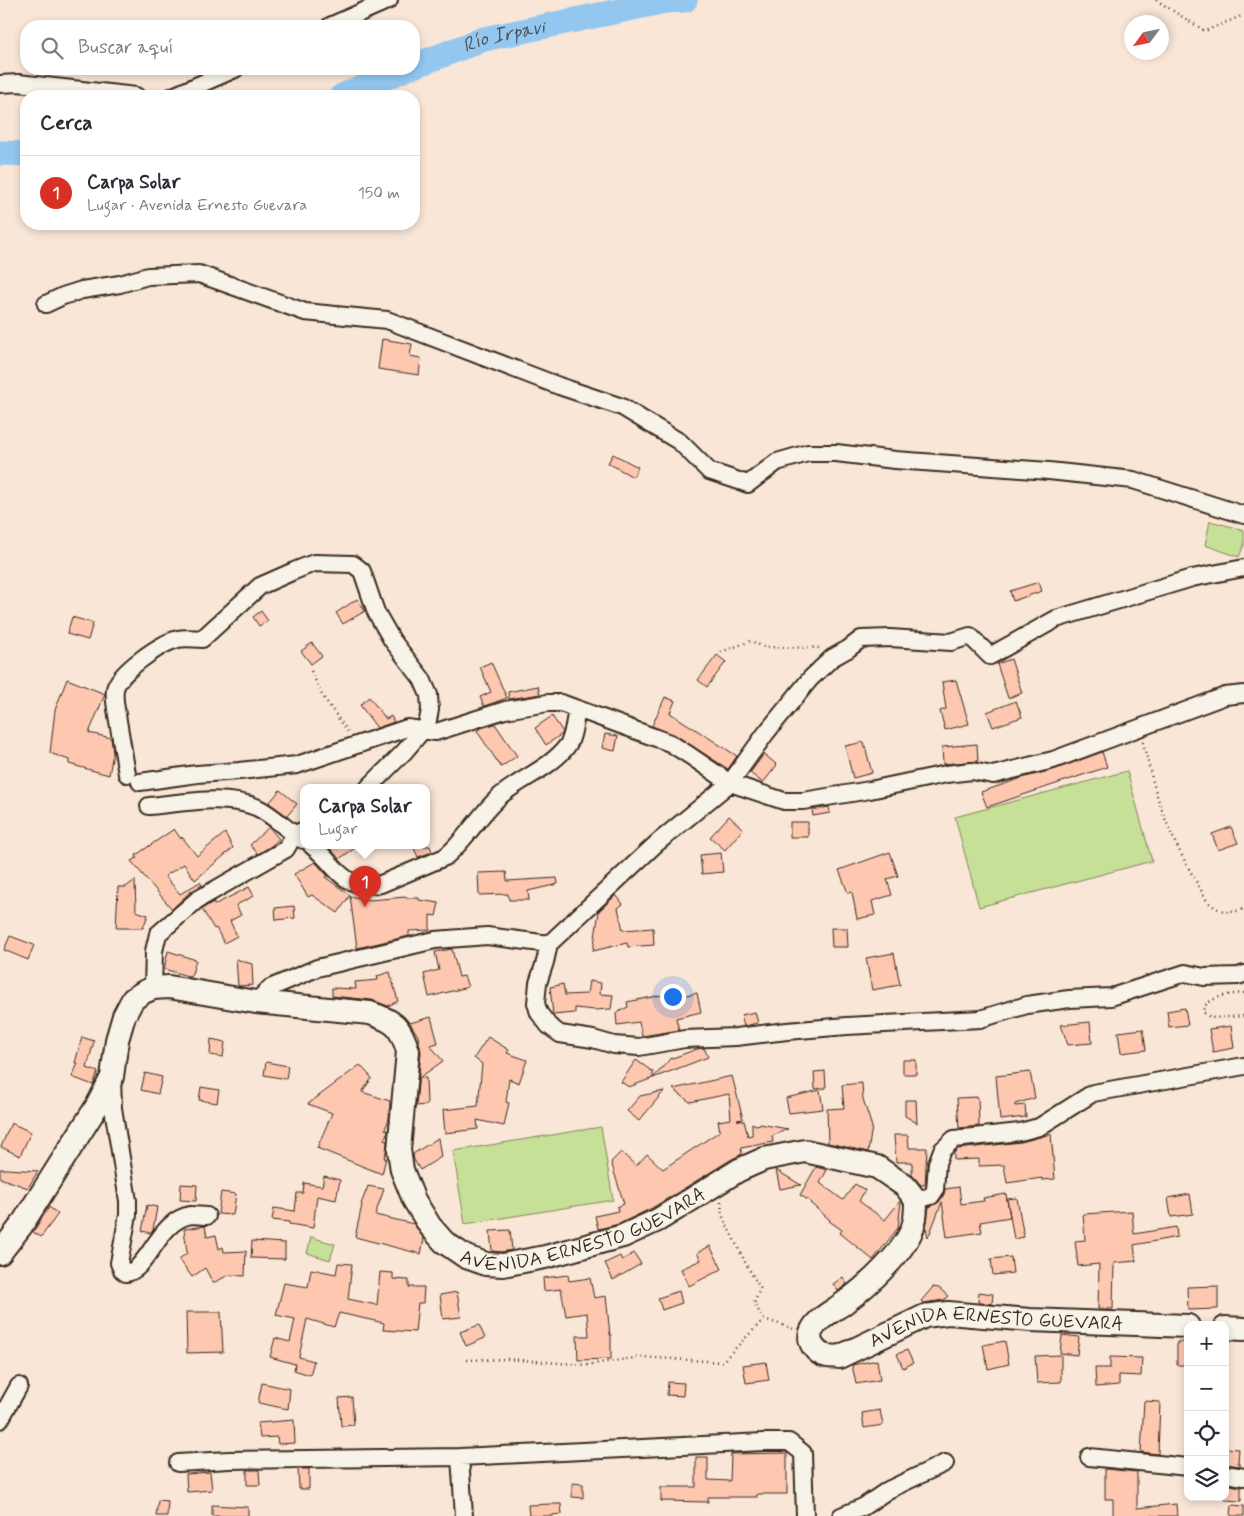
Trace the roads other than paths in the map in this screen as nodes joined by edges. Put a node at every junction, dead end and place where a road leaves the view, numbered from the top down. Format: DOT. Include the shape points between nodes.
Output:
graph roads {
  1 [pos="389,0"];
  2 [pos="344,20"];
  3 [pos="221,75"];
  4 [pos="0,84"];
  5 [pos="82,90"];
  6 [pos="187,90"];
  7 [pos="46,304"];
  8 [pos="1244,515"];
  9 [pos="1244,568"];
  10 [pos="1244,694"];
  11 [pos="577,709"];
  12 [pos="422,731"];
  13 [pos="730,783"];
  14 [pos="372,784"];
  15 [pos="149,806"];
  16 [pos="300,834"];
  17 [pos="300,836"];
  18 [pos="316,849"];
  19 [pos="549,944"];
  20 [pos="1244,974"];
  21 [pos="153,988"];
  22 [pos="256,1002"];
  23 [pos="1244,1066"];
  24 [pos="112,1077"];
  25 [pos="916,1200"];
  26 [pos="207,1216"];
  27 [pos="0,1253"];
  28 [pos="1184,1326"];
  29 [pos="1229,1328"];
  30 [pos="1244,1329"];
  31 [pos="18,1386"];
  32 [pos="0,1420"];
  33 [pos="460,1457"];
  34 [pos="1089,1457"];
  35 [pos="178,1463"];
  36 [pos="945,1463"];
  37 [pos="1184,1467"];
  38 [pos="1229,1475"];
  39 [pos="1244,1477"];
  40 [pos="464,1516"];
  41 [pos="805,1516"];
  42 [pos="841,1516"];
  1 -- 2 [label="street"];
  3 -- 6 [label="street"];
  4 -- 5 [label="street"];
  7 -- 8 [label="street" via="82,290 148,276 199,274 305,312 387,320 622,407 680,442 710,471 748,484 777,462 808,453 836,453 1133,480"];
  9 -- 13 [label="street" via="1192,578 1056,619 990,656 970,636 951,642 861,639 832,658 810,679"];
  10 -- 13 [label="street" via="1225,696 1053,760 992,775 972,771 946,774 803,801 784,801"];
  11 -- 12 [label="street" via="561,703 548,703 505,710 436,732"];
  11 -- 13 [label="street" via="670,743"];
  11 -- 18 [label="street" via="569,744 560,754 501,795 445,857 381,884 369,885 340,876"];
  12 -- 12 [label="street" via="429,717 429,695 422,679 392,640 376,612 362,571 353,564 314,563 260,586 202,639 179,639 163,646 126,672 115,688 116,709 133,778 297,765 407,728"];
  12 -- 14 [label="street"];
  13 -- 19 [label="street" via="657,843"];
  15 -- 16 [label="street" via="222,800 238,802 256,807"];
  17 -- 21 [label="street" via="286,849 197,900 158,934"];
  19 -- 20 [label="street" via="536,1004 539,1014 549,1026 560,1034 639,1047 685,1039 817,1028 980,1019 1026,1005 1111,997 1185,973 1204,977"];
  19 -- 22 [label="street" via="487,936 435,940 316,968 270,988"];
  21 -- 22 [label="main road, AVENIDA ERNESTO GUEVARA" via="168,987"];
  21 -- 24 [label="main road" via="133,999 124,1016"];
  22 -- 25 [label="main road, AVENIDA ERNESTO GUEVARA" via="370,1013 397,1026 408,1051 399,1150 402,1170 414,1200 444,1242 466,1257 486,1264 503,1265 544,1258 623,1236 658,1220 739,1170 764,1159 805,1151 877,1166 905,1186"];
  23 -- 25 [label="street" via="1093,1093 1039,1127 954,1139 942,1150 937,1163 935,1190 931,1196"];
  24 -- 26 [label="street" via="113,1108 128,1201 119,1263 122,1270 126,1273 135,1270 162,1234 178,1220 191,1215"];
  24 -- 27 [label="main road" via="37,1202"];
  25 -- 28 [label="main road, AVENIDA ERNESTO GUEVARA" via="914,1224 904,1244 864,1288 813,1329 810,1335 817,1351 839,1357 925,1316 948,1313 1030,1320"];
  29 -- 30 [label="main road"];
  31 -- 32 [label="street"];
  33 -- 35 [label="street"];
  33 -- 40 [label="street"];
  33 -- 41 [label="street" via="789,1442 803,1453"];
  34 -- 37 [label="street"];
  36 -- 42 [label="street"];
  38 -- 39 [label="street"];
}
